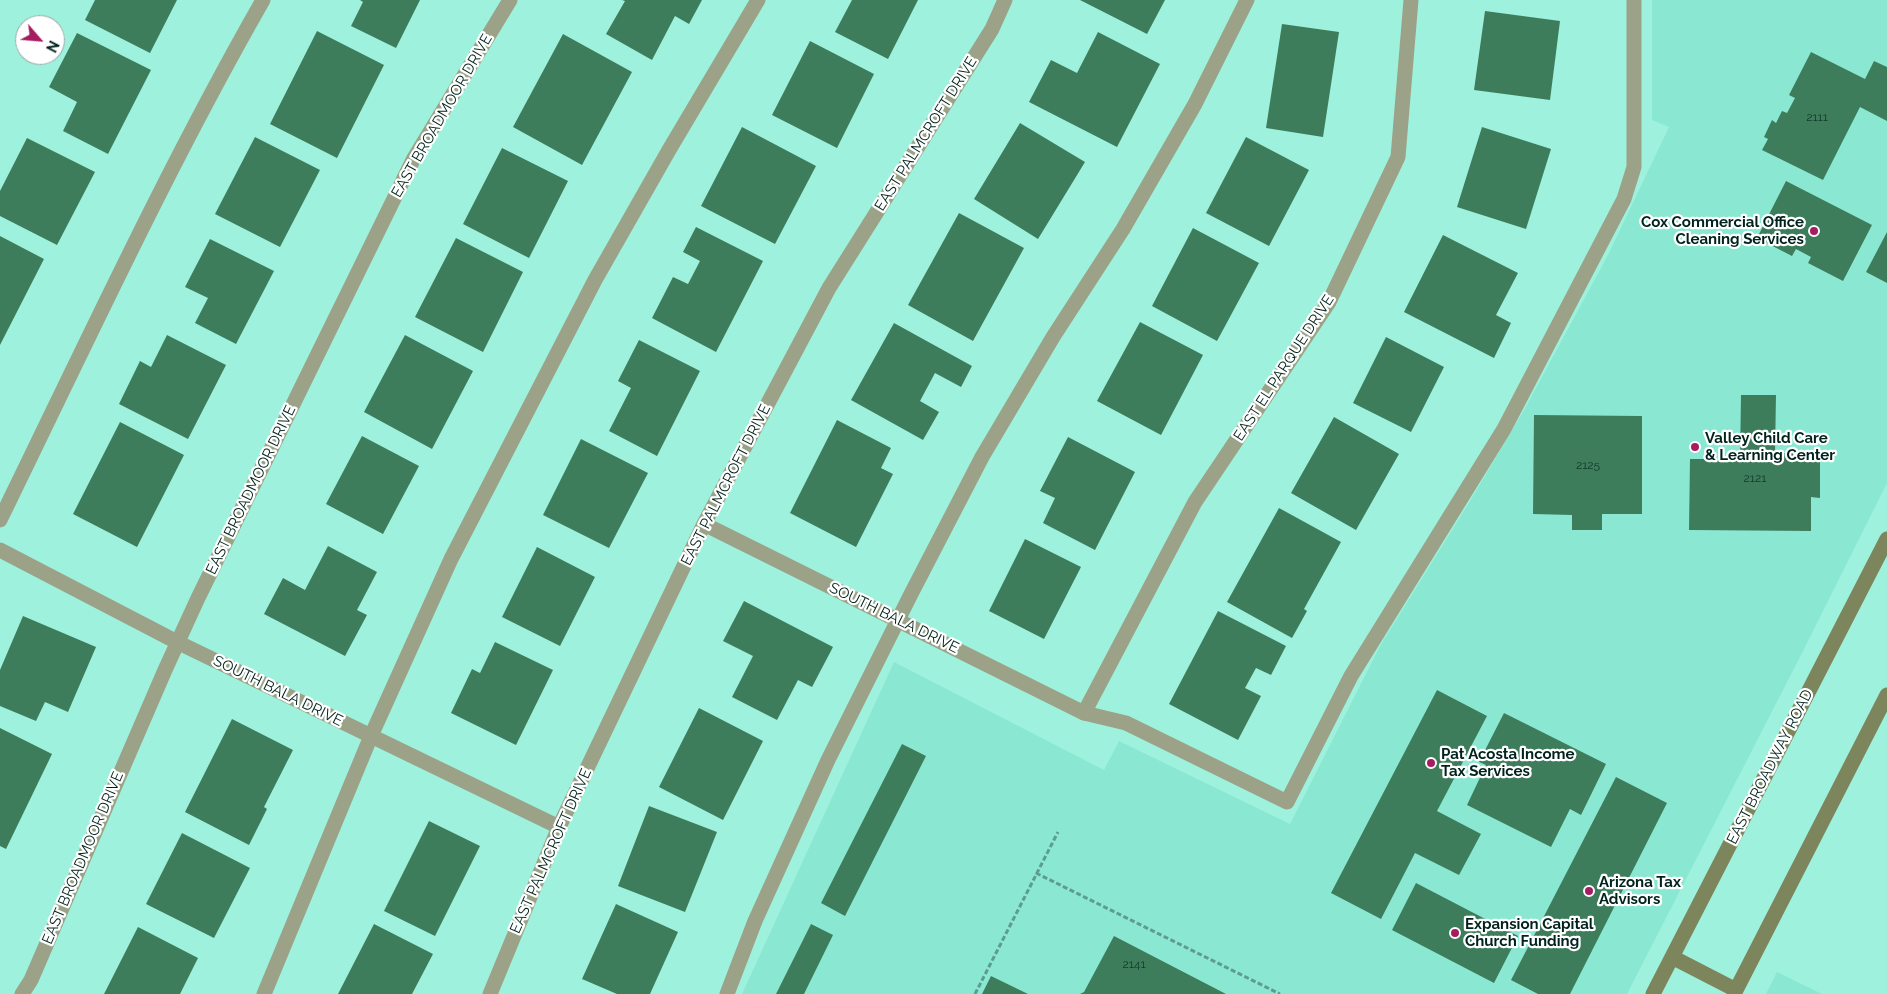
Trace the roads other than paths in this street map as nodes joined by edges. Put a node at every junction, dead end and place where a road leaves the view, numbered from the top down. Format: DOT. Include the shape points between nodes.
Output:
graph roads {
  1 [pos="263,0"];
  2 [pos="510,0"];
  3 [pos="758,0"];
  4 [pos="1005,0"];
  5 [pos="1247,0"];
  6 [pos="1411,0"];
  7 [pos="1634,0"];
  8 [pos="0,520"];
  9 [pos="704,524"];
  10 [pos="1887,539"];
  11 [pos="0,550"];
  12 [pos="898,620"];
  13 [pos="177,642"];
  14 [pos="1887,695"];
  15 [pos="1084,713"];
  16 [pos="371,736"];
  17 [pos="559,828"];
  18 [pos="1672,957"];
  19 [pos="1735,992"];
  20 [pos="22,994"];
  21 [pos="264,994"];
  22 [pos="490,994"];
  23 [pos="727,994"];
  24 [pos="1653,994"];
  1 -- 8 [label="street" via="135,244"];
  2 -- 13 [label="street, EAST BROADMOOR DRIVE" via="413,160"];
  3 -- 16 [label="street" via="595,280 451,559"];
  4 -- 9 [label="street, EAST PALMCROFT DRIVE" via="992,29 828,288"];
  5 -- 12 [label="street" via="1195,104 1128,221 1053,337 982,457"];
  6 -- 15 [label="street, EAST EL PARQUE DRIVE" via="1398,157 1329,302 1195,502"];
  7 -- 15 [label="street, SOUTH BALA DRIVE" via="1634,167 1624,199 1504,429 1351,676 1287,802 1126,723"];
  9 -- 12 [label="street, SOUTH BALA DRIVE"];
  9 -- 17 [label="street, EAST PALMCROFT DRIVE"];
  10 -- 18 [label="main road, EAST BROADWAY ROAD"];
  11 -- 13 [label="street, SOUTH BALA DRIVE"];
  12 -- 15 [label="street, SOUTH BALA DRIVE"];
  12 -- 23 [label="street" via="828,760 755,921"];
  13 -- 16 [label="street, SOUTH BALA DRIVE"];
  13 -- 20 [label="street, EAST BROADMOOR DRIVE" via="31,980"];
  14 -- 19 [label="main road"];
  16 -- 17 [label="street, SOUTH BALA DRIVE"];
  16 -- 21 [label="street"];
  17 -- 22 [label="street, EAST PALMCROFT DRIVE"];
  18 -- 19 [label="main road"];
  18 -- 24 [label="main road, EAST BROADWAY ROAD"];
}
